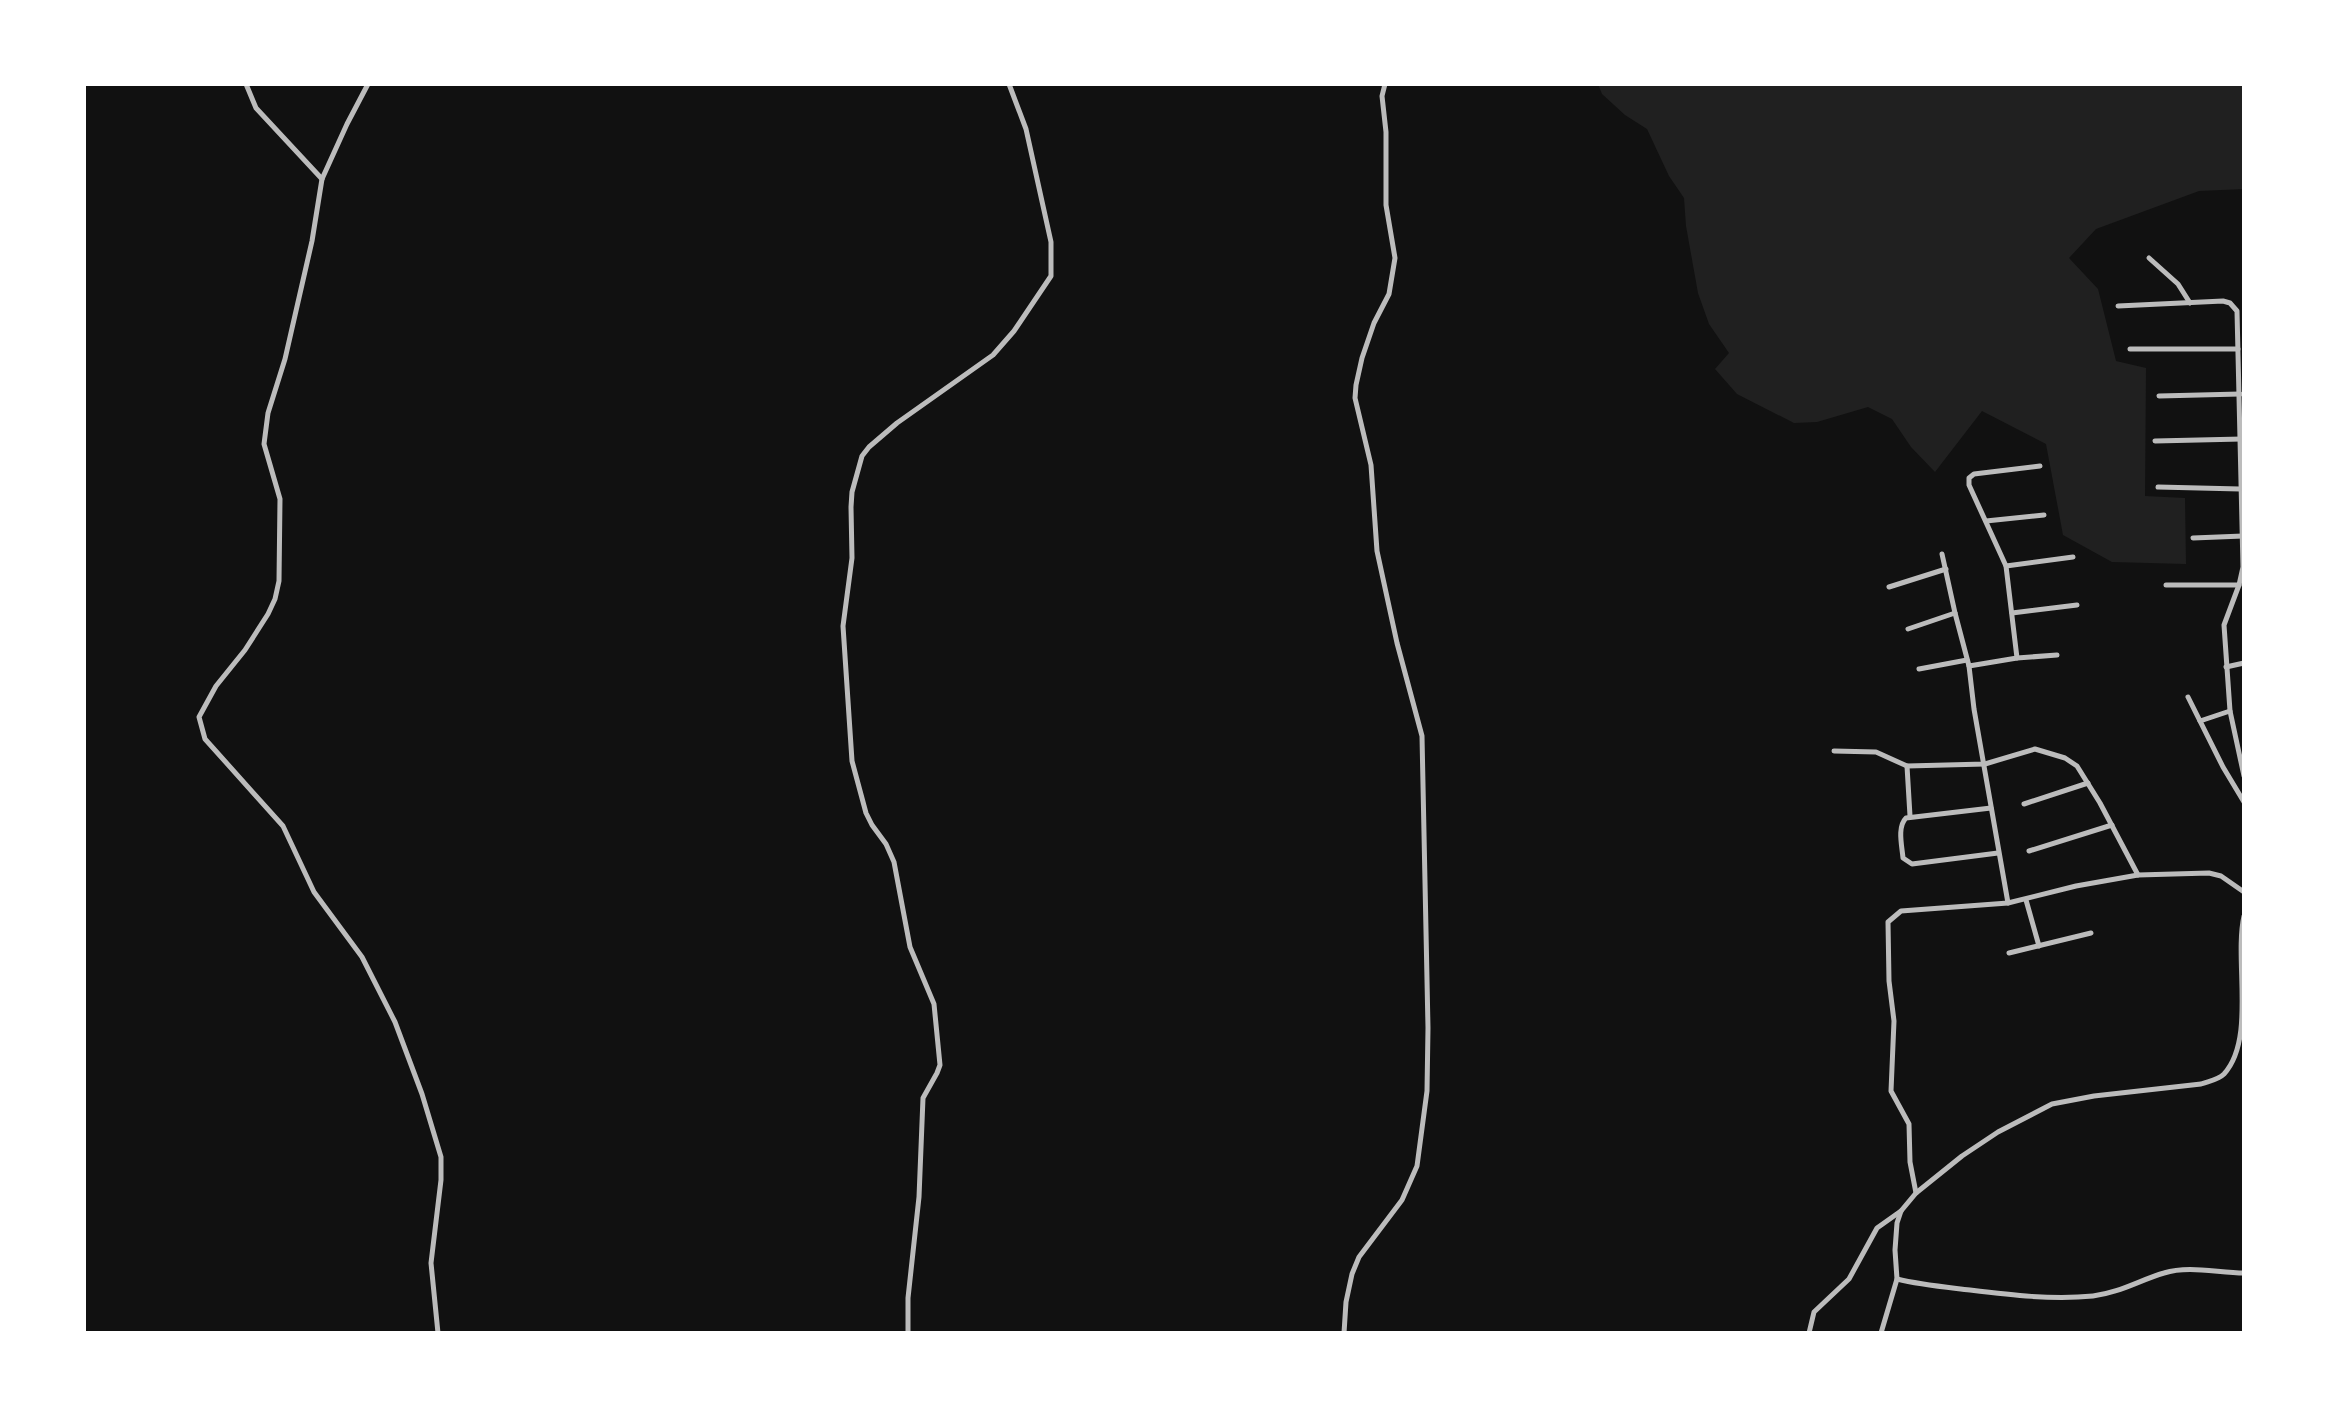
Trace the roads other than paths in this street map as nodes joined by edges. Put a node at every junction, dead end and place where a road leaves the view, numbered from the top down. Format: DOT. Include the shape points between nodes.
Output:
graph roads {
  1 [pos="246,84"];
  2 [pos="368,84"];
  3 [pos="1009,84"];
  4 [pos="1385,84"];
  5 [pos="322,179"];
  6 [pos="2149,258"];
  7 [pos="2190,303"];
  8 [pos="2118,306"];
  9 [pos="2130,349"];
  10 [pos="2238,349"];
  11 [pos="2240,394"];
  12 [pos="2159,396"];
  13 [pos="2242,439"];
  14 [pos="2155,441"];
  15 [pos="2040,466"];
  16 [pos="2158,487"];
  17 [pos="2240,489"];
  18 [pos="2044,515"];
  19 [pos="1986,521"];
  20 [pos="2243,536"];
  21 [pos="2193,538"];
  22 [pos="1942,554"];
  23 [pos="2073,557"];
  24 [pos="2006,566"];
  25 [pos="1946,569"];
  26 [pos="2166,585"];
  27 [pos="2239,585"];
  28 [pos="1889,587"];
  29 [pos="2077,605"];
  30 [pos="1955,613"];
  31 [pos="2012,613"];
  32 [pos="1908,629"];
  33 [pos="2057,655"];
  34 [pos="2017,658"];
  35 [pos="1968,663"];
  36 [pos="2244,663"];
  37 [pos="2226,667"];
  38 [pos="1919,669"];
  39 [pos="2188,697"];
  40 [pos="2230,711"];
  41 [pos="2200,721"];
  42 [pos="1834,751"];
  43 [pos="1985,764"];
  44 [pos="1907,766"];
  45 [pos="2244,776"];
  46 [pos="2088,783"];
  47 [pos="2244,800"];
  48 [pos="2024,804"];
  49 [pos="1991,808"];
  50 [pos="1910,816"];
  51 [pos="2112,825"];
  52 [pos="2029,851"];
  53 [pos="1998,853"];
  54 [pos="2138,875"];
  55 [pos="2244,892"];
  56 [pos="2026,900"];
  57 [pos="2008,903"];
  58 [pos="2244,916"];
  59 [pos="2091,933"];
  60 [pos="2039,946"];
  61 [pos="2009,953"];
  62 [pos="2242,994"];
  63 [pos="1916,1193"];
  64 [pos="1901,1211"];
  65 [pos="2244,1273"];
  66 [pos="1897,1279"];
  67 [pos="438,1333"];
  68 [pos="908,1333"];
  69 [pos="1344,1333"];
  70 [pos="1809,1333"];
  71 [pos="1881,1333"];
  1 -- 5 [label="street" via="256,108"];
  2 -- 5 [label="street"];
  3 -- 68 [label="street" via="1026,129 1051,242 1051,276 993,355 869,447 852,492 852,558 843,626 852,761 866,813 894,862 910,947 934,1004 940,1065 923,1098"];
  4 -- 69 [label="street" via="1386,205 1395,258 1389,294 1365,348 1355,398 1371,465 1377,551 1422,736 1427,1091 1417,1166 1402,1200 1359,1257 1346,1302"];
  5 -- 67 [label="street" via="264,444 280,499 275,599 199,717 205,739 283,826 314,892 362,957 395,1022 441,1157 431,1263"];
  6 -- 7 [label="street"];
  7 -- 8 [label="street"];
  7 -- 10 [label="street" via="2223,301 2235,307"];
  9 -- 10 [label="street"];
  10 -- 11 [label="street"];
  11 -- 12 [label="street"];
  11 -- 13 [label="street"];
  13 -- 14 [label="street"];
  13 -- 17 [label="street"];
  15 -- 19 [label="street" via="1971,475 1969,485"];
  16 -- 17 [label="street"];
  17 -- 20 [label="street"];
  18 -- 19 [label="street"];
  19 -- 24 [label="street"];
  20 -- 21 [label="street"];
  20 -- 27 [label="street"];
  22 -- 25 [label="street"];
  23 -- 24 [label="street"];
  24 -- 31 [label="street"];
  25 -- 28 [label="street"];
  25 -- 30 [label="street"];
  26 -- 27 [label="street"];
  27 -- 37 [label="street" via="2224,625"];
  29 -- 31 [label="street"];
  30 -- 32 [label="street"];
  30 -- 35 [label="street"];
  31 -- 34 [label="street"];
  33 -- 34 [label="street"];
  34 -- 35 [label="street"];
  35 -- 38 [label="street"];
  35 -- 43 [label="street"];
  36 -- 37 [label="street"];
  37 -- 40 [label="street"];
  39 -- 41 [label="street"];
  40 -- 41 [label="street"];
  40 -- 45 [label="street"];
  41 -- 47 [label="street"];
  42 -- 44 [label="street" via="1876,752"];
  43 -- 44 [label="street"];
  43 -- 46 [label="street" via="2038,749 2072,761"];
  43 -- 49 [label="street"];
  44 -- 50 [label="street"];
  46 -- 48 [label="street"];
  46 -- 51 [label="street"];
  49 -- 50 [label="street"];
  49 -- 53 [label="street"];
  50 -- 53 [label="street" via="1901,828 1908,863"];
  51 -- 52 [label="street"];
  51 -- 54 [label="street"];
  53 -- 57 [label="street"];
  54 -- 55 [label="street" via="2218,874"];
  54 -- 56 [label="street"];
  56 -- 57 [label="street"];
  56 -- 60 [label="street"];
  57 -- 63 [label="street" via="1901,911 1888,922 1894,1021 1891,1091 1909,1124"];
  58 -- 62 [label="street"];
  59 -- 60 [label="street"];
  60 -- 61 [label="street"];
  62 -- 63 [label="street" via="2235,1055 2217,1079 2052,1104 1984,1140"];
  63 -- 64 [label="street"];
  64 -- 66 [label="street"];
  64 -- 70 [label="street" via="1877,1228 1849,1279 1814,1312"];
  65 -- 66 [label="street" via="2166,1272 2124,1289 2066,1297 2026,1297"];
  66 -- 71 [label="street"];
}
